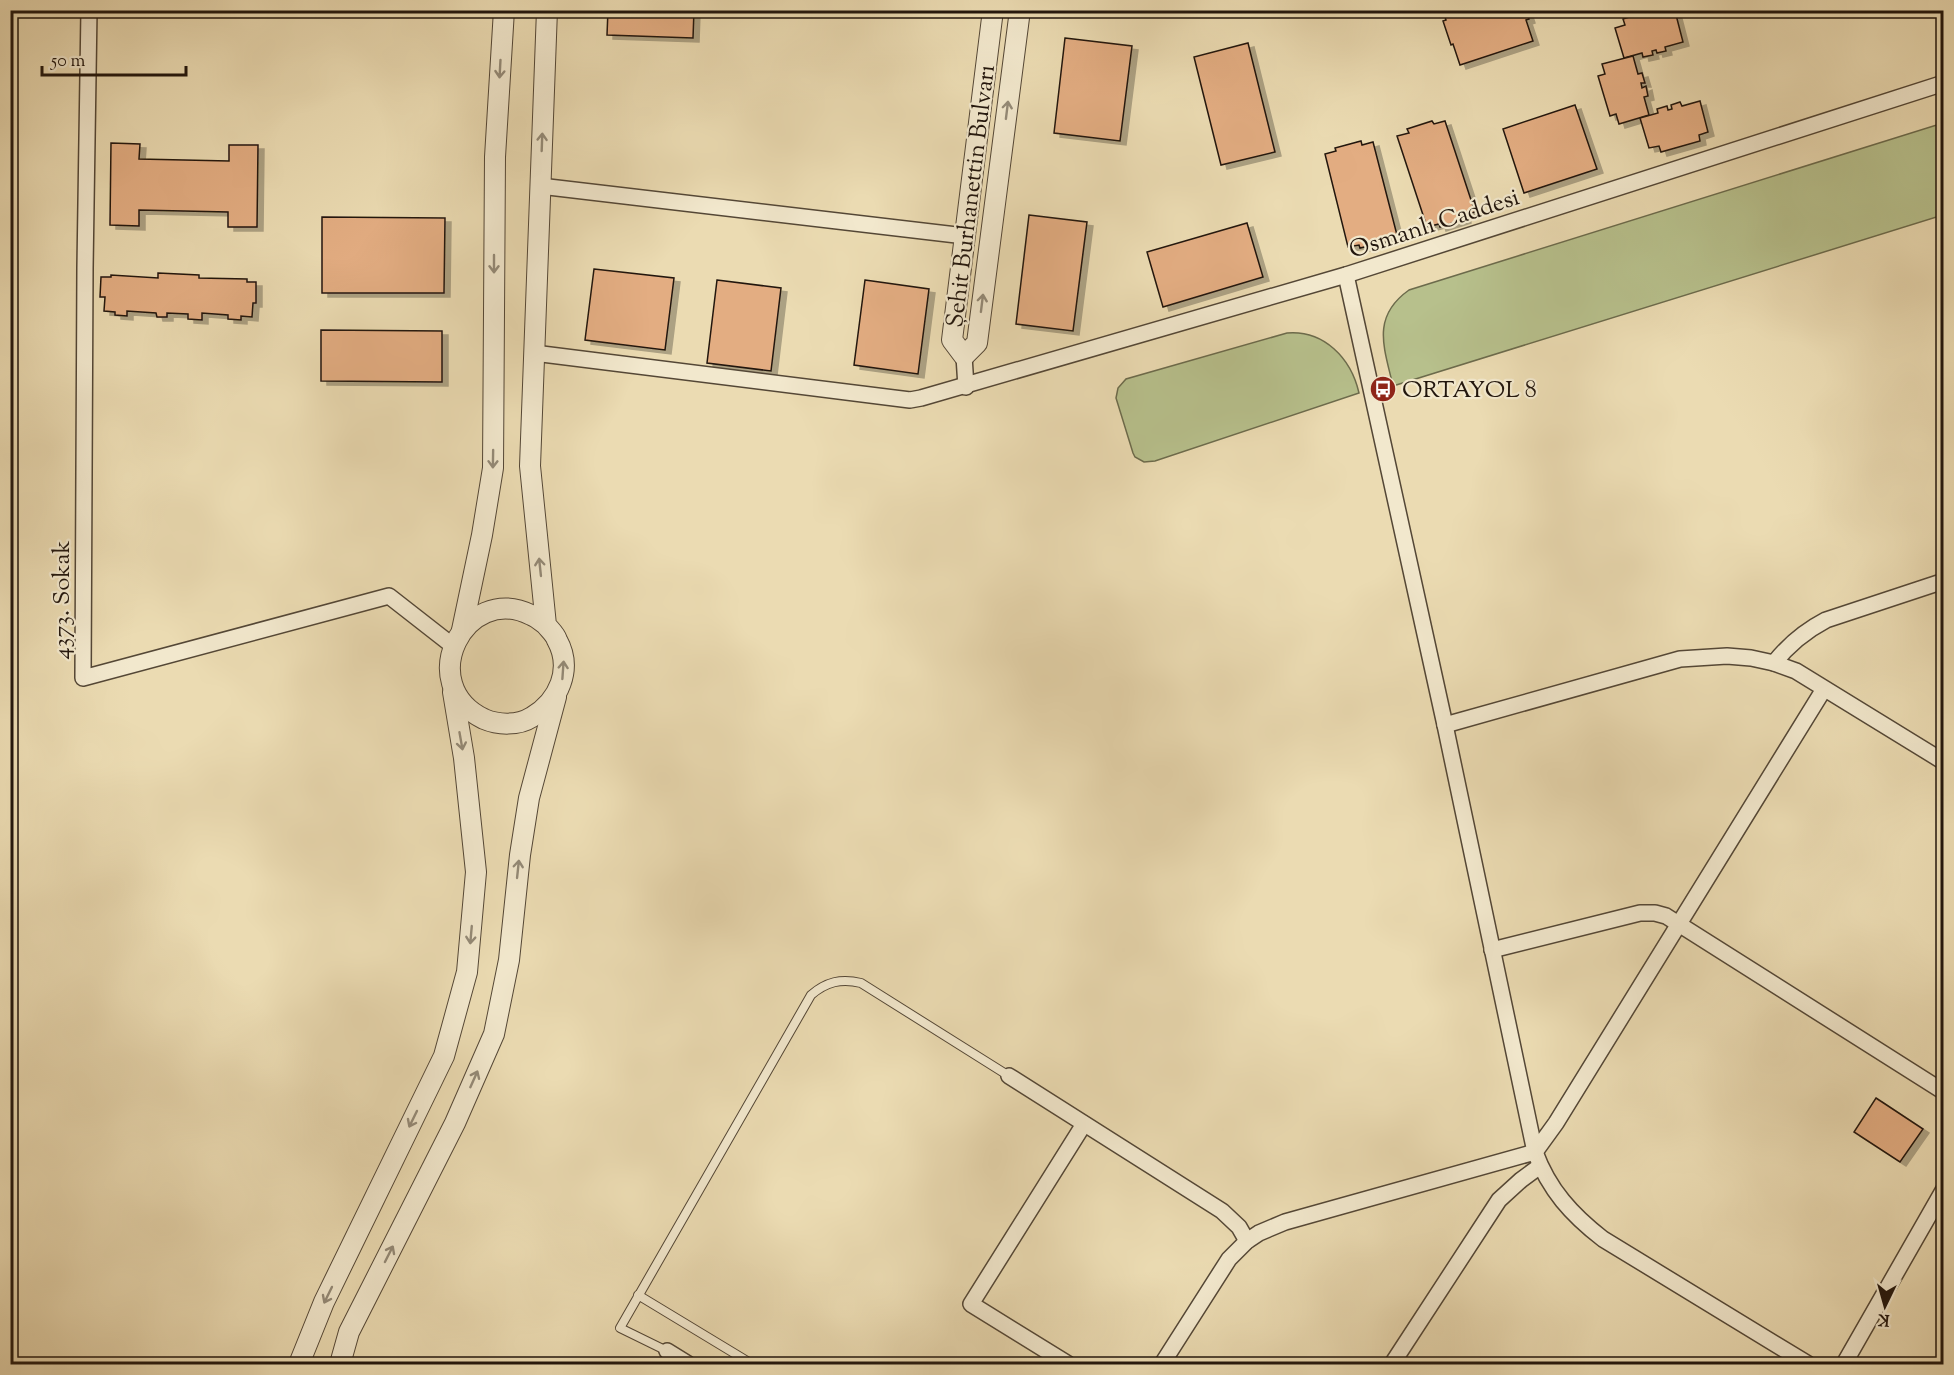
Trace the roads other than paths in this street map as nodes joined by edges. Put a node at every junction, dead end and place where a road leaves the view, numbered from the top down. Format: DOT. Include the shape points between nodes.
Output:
graph roads {
  1 [pos="89,10"];
  2 [pos="504,10"];
  3 [pos="547,10"];
  4 [pos="993,10"];
  5 [pos="1020,10"];
  6 [pos="1944,83"];
  7 [pos="540,186"];
  8 [pos="965,236"];
  9 [pos="1346,275"];
  10 [pos="534,353"];
  11 [pos="964,356"];
  12 [pos="966,387"];
  13 [pos="1944,581"];
  14 [pos="546,625"];
  15 [pos="457,638"];
  16 [pos="1774,663"];
  17 [pos="451,683"];
  18 [pos="1824,689"];
  19 [pos="557,695"];
  20 [pos="1445,725"];
  21 [pos="1944,762"];
  22 [pos="1679,924"];
  23 [pos="1492,950"];
  24 [pos="1009,1076"];
  25 [pos="1944,1092"];
  26 [pos="1084,1124"];
  27 [pos="1538,1159"];
  28 [pos="1944,1189"];
  29 [pos="1246,1241"];
  30 [pos="638,1295"];
  31 [pos="667,1351"];
  32 [pos="299,1365"];
  33 [pos="340,1365"];
  34 [pos="688,1365"];
  35 [pos="752,1365"];
  36 [pos="1068,1365"];
  37 [pos="1162,1365"];
  38 [pos="1392,1365"];
  39 [pos="1808,1365"];
  40 [pos="1844,1365"];
  1 -- 15 [label="street, 4373. Sokak" via="83,678 389,596"];
  2 -- 15 [label="street, one-way" via="495,157 493,468 482,536"];
  7 -- 3 [label="street, one-way"];
  4 -- 8 [label="street, Şehit Burhanettin Bulvarı"];
  11 -- 5 [label="street, Şehit Burhanettin Bulvarı, one-way" via="977,343"];
  6 -- 9 [label="street, Osmanlı Caddesi"];
  7 -- 8 [label="street"];
  7 -- 10 [label="street"];
  8 -- 11 [label="street, Şehit Burhanettin Bulvarı" via="952,339"];
  9 -- 12 [label="street, Osmanlı Caddesi"];
  9 -- 20 [label="street"];
  10 -- 12 [label="street, Osmanlı Caddesi" via="910,400"];
  14 -- 10 [label="street, one-way" via="530,466"];
  11 -- 12 [label="street"];
  13 -- 16 [label="street" via="1826,620 1795,639"];
  14 -- 15 [label="street" via="531,614 513,609 494,610 476,617"];
  19 -- 14 [label="street, one-way" via="564,658 558,640"];
  15 -- 17 [label="street" via="449,664"];
  16 -- 18 [label="street"];
  16 -- 20 [label="street" via="1727,656 1680,659"];
  17 -- 19 [label="street" via="473,714 491,722 510,724 528,720 545,710"];
  17 -- 32 [label="street, one-way" via="464,758 476,872 467,972 444,1056 324,1302"];
  18 -- 21 [label="street"];
  18 -- 22 [label="street"];
  33 -- 19 [label="street, one-way" via="349,1332 494,1034 509,960 529,798"];
  20 -- 23 [label="street"];
  22 -- 23 [label="street" via="1666,916 1640,913"];
  22 -- 25 [label="street"];
  22 -- 27 [label="street" via="1551,1131"];
  23 -- 27 [label="street"];
  24 -- 26 [label="street"];
  24 -- 30 [label="lane" via="861,982 840,980 823,986 811,996"];
  26 -- 29 [label="street" via="1222,1211 1239,1227"];
  26 -- 36 [label="street" via="972,1304"];
  27 -- 29 [label="street" via="1285,1222"];
  27 -- 38 [label="street" via="1499,1200"];
  27 -- 39 [label="street" via="1564,1205 1603,1239"];
  28 -- 40 [label="street"];
  29 -- 37 [label="street" via="1229,1258"];
  30 -- 31 [label="lane" via="620,1328"];
  30 -- 35 [label="lane"];
  31 -- 34 [label="street"];
}
